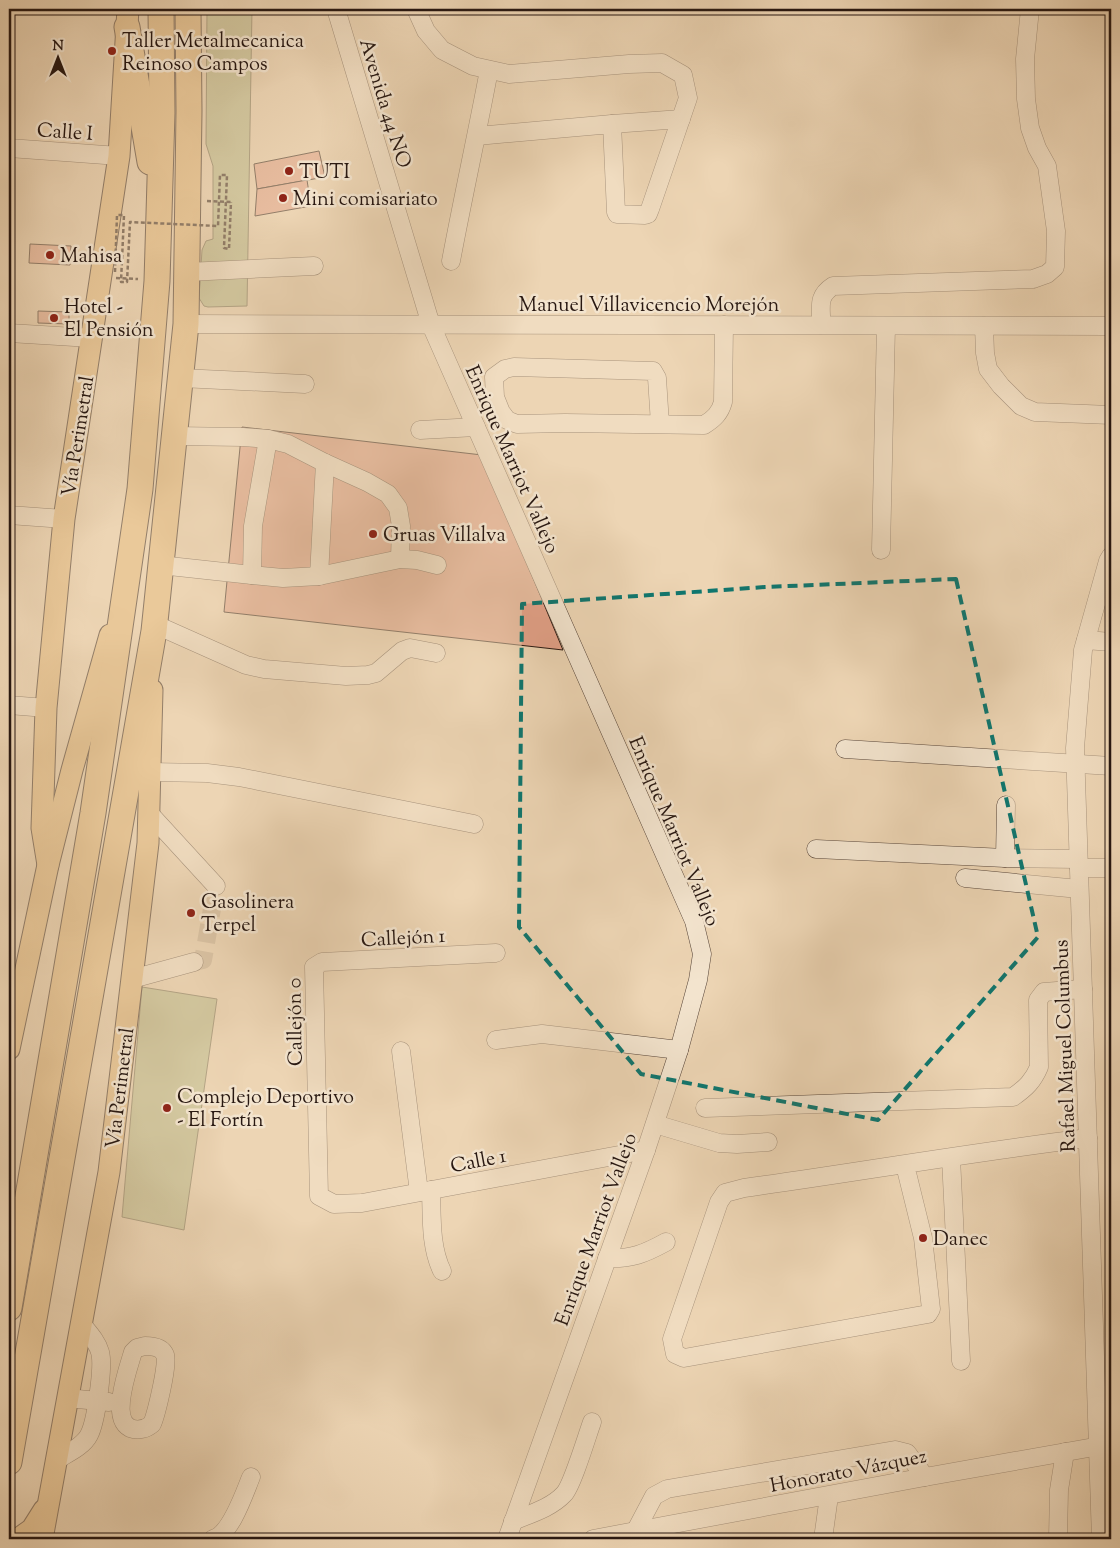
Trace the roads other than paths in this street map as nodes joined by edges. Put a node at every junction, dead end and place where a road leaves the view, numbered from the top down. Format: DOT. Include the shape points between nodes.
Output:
graph roads {
  1 [pos="161,9"];
  2 [pos="188,9"];
  3 [pos="336,9"];
  4 [pos="416,9"];
  5 [pos="1030,9"];
  6 [pos="127,18"];
  7 [pos="489,70"];
  8 [pos="681,118"];
  9 [pos="612,124"];
  10 [pos="477,136"];
  11 [pos="9,148"];
  12 [pos="119,156"];
  13 [pos="158,214"];
  14 [pos="451,261"];
  15 [pos="314,266"];
  16 [pos="187,272"];
  17 [pos="186,324"];
  18 [pos="431,325"];
  19 [pos="724,325"];
  20 [pos="821,325"];
  21 [pos="886,326"];
  22 [pos="984,326"];
  23 [pos="1111,326"];
  24 [pos="9,333"];
  25 [pos="91,338"];
  26 [pos="180,378"];
  27 [pos="305,384"];
  28 [pos="1111,415"];
  29 [pos="660,424"];
  30 [pos="476,427"];
  31 [pos="420,430"];
  32 [pos="174,436"];
  33 [pos="268,439"];
  34 [pos="324,463"];
  35 [pos="9,516"];
  36 [pos="64,518"];
  37 [pos="881,550"];
  38 [pos="1111,556"];
  39 [pos="400,560"];
  40 [pos="160,565"];
  41 [pos="437,565"];
  42 [pos="130,568"];
  43 [pos="252,575"];
  44 [pos="319,576"];
  45 [pos="154,628"];
  46 [pos="1086,640"];
  47 [pos="1111,642"];
  48 [pos="436,652"];
  49 [pos="9,706"];
  50 [pos="46,708"];
  51 [pos="845,749"];
  52 [pos="1075,764"];
  53 [pos="1111,766"];
  54 [pos="150,772"];
  55 [pos="1006,805"];
  56 [pos="149,813"];
  57 [pos="474,824"];
  58 [pos="816,849"];
  59 [pos="1005,858"];
  60 [pos="1078,863"];
  61 [pos="48,865"];
  62 [pos="1111,868"];
  63 [pos="965,878"];
  64 [pos="216,886"];
  65 [pos="1080,889"];
  66 [pos="496,953"];
  67 [pos="194,962"];
  68 [pos="314,967"];
  69 [pos="132,979"];
  70 [pos="1083,989"];
  71 [pos="14,997"];
  72 [pos="496,1040"];
  73 [pos="9,1049"];
  74 [pos="679,1050"];
  75 [pos="401,1051"];
  76 [pos="705,1108"];
  77 [pos="655,1124"];
  78 [pos="1088,1138"];
  79 [pos="768,1142"];
  80 [pos="646,1150"];
  81 [pos="951,1158"];
  82 [pos="905,1165"];
  83 [pos="425,1191"];
  84 [pos="319,1196"];
  85 [pos="666,1242"];
  86 [pos="607,1258"];
  87 [pos="442,1271"];
  88 [pos="9,1308"];
  89 [pos="81,1323"];
  90 [pos="961,1361"];
  91 [pos="67,1398"];
  92 [pos="98,1401"];
  93 [pos="120,1404"];
  94 [pos="592,1422"];
  95 [pos="1105,1445"];
  96 [pos="1066,1452"];
  97 [pos="55,1461"];
  98 [pos="9,1462"];
  99 [pos="252,1477"];
  100 [pos="925,1477"];
  101 [pos="49,1496"];
  102 [pos="829,1496"];
  103 [pos="513,1521"];
  104 [pos="635,1532"];
  105 [pos="18,1539"];
  106 [pos="42,1539"];
  107 [pos="213,1539"];
  108 [pos="507,1539"];
  109 [pos="594,1539"];
  110 [pos="822,1539"];
  111 [pos="1058,1539"];
  112 [pos="1101,1539"];
  1 -- 13 [label="highway, Vía Perimetral" via="162,113"];
  2 -- 16 [label="highway, Vía Perimetral"];
  3 -- 18 [label="street, Avenida 44 NO"];
  4 -- 7 [label="street" via="426,31 442,50 473,66"];
  5 -- 20 [label="street" via="1024,59 1026,99 1030,128 1047,166 1056,231 1055,267 1047,274 1032,279 833,286 821,297"];
  6 -- 12 [label="main road, Vía Perimetral"];
  6 -- 13 [label="highway"];
  7 -- 8 [label="street" via="508,74 662,63 683,75 688,98"];
  7 -- 10 [label="street"];
  8 -- 9 [label="street"];
  8 -- 9 [label="street" via="650,209 645,215 617,214"];
  9 -- 10 [label="street"];
  10 -- 14 [label="street"];
  11 -- 12 [label="street, Calle I"];
  12 -- 25 [label="main road, Vía Perimetral" via="108,274"];
  13 -- 42 [label="highway, Vía Perimetral" via="157,280 140,489"];
  15 -- 16 [label="street"];
  16 -- 17 [label="highway, Vía Perimetral"];
  17 -- 18 [label="street, Manuel Villavicencio Morejón"];
  17 -- 26 [label="highway, Vía Perimetral"];
  18 -- 19 [label="street, Manuel Villavicencio Morejón"];
  18 -- 30 [label="street, Enrique Marriot Vallejo"];
  19 -- 20 [label="street, Manuel Villavicencio Morejón"];
  19 -- 29 [label="street" via="724,402 721,410 704,424"];
  20 -- 21 [label="street, Manuel Villavicencio Morejón"];
  21 -- 22 [label="street, Manuel Villavicencio Morejón"];
  21 -- 37 [label="street"];
  22 -- 23 [label="street, Manuel Villavicencio Morejón"];
  22 -- 28 [label="street" via="988,369 1021,406 1036,412"];
  24 -- 25 [label="street"];
  25 -- 36 [label="main road, Vía Perimetral"];
  26 -- 27 [label="street"];
  26 -- 32 [label="highway, Vía Perimetral"];
  29 -- 29 [label="street" via="517,424 507,420 502,412 495,396 494,377 514,367 654,371"];
  30 -- 31 [label="street"];
  30 -- 74 [label="street, Enrique Marriot Vallejo" via="694,921 702,954"];
  32 -- 33 [label="street"];
  32 -- 40 [label="highway, Vía Perimetral"];
  33 -- 34 [label="street" via="288,444"];
  33 -- 43 [label="street" via="253,526"];
  34 -- 39 [label="street" via="388,494 398,508"];
  34 -- 44 [label="street"];
  35 -- 36 [label="street"];
  36 -- 50 [label="main road, Vía Perimetral"];
  38 -- 46 [label="street, Rafael Miguel Columbus"];
  39 -- 41 [label="street"];
  39 -- 44 [label="street"];
  40 -- 43 [label="street"];
  40 -- 45 [label="highway, Vía Perimetral"];
  42 -- 61 [label="main road, Vía Perimetral"];
  42 -- 88 [label="highway, Vía Perimetral" via="93,813"];
  43 -- 44 [label="street" via="283,578"];
  45 -- 48 [label="street" via="246,665 346,676 376,673 410,648"];
  45 -- 54 [label="main road, Vía Perimetral"];
  45 -- 98 [label="highway, Vía Perimetral"];
  46 -- 47 [label="street"];
  46 -- 52 [label="street, Rafael Miguel Columbus"];
  49 -- 50 [label="street"];
  50 -- 61 [label="main road, Vía Perimetral" via="42,828"];
  51 -- 52 [label="street"];
  52 -- 53 [label="street"];
  52 -- 60 [label="street, Rafael Miguel Columbus"];
  54 -- 56 [label="main road, Vía Perimetral"];
  54 -- 57 [label="street" via="239,777"];
  55 -- 59 [label="street"];
  56 -- 64 [label="street"];
  56 -- 69 [label="main road, Vía Perimetral"];
  58 -- 59 [label="street"];
  59 -- 60 [label="street"];
  60 -- 62 [label="street"];
  60 -- 65 [label="street, Rafael Miguel Columbus"];
  61 -- 71 [label="main road, Vía Perimetral"];
  63 -- 65 [label="street"];
  65 -- 70 [label="street, Rafael Miguel Columbus"];
  66 -- 68 [label="street, Callejón 1" via="322,962"];
  67 -- 69 [label="street"];
  68 -- 84 [label="street, Callejón 0"];
  69 -- 89 [label="main road, Vía Perimetral" via="109,1172"];
  70 -- 76 [label="street" via="1044,992 1038,1000 1039,1067 1027,1087 1013,1097"];
  70 -- 78 [label="street, Rafael Miguel Columbus"];
  71 -- 73 [label="main road, Vía Perimetral"];
  72 -- 74 [label="street" via="542,1034"];
  74 -- 77 [label="street, Enrique Marriot Vallejo"];
  75 -- 83 [label="street"];
  77 -- 79 [label="street" via="719,1143"];
  77 -- 80 [label="street, Enrique Marriot Vallejo"];
  78 -- 81 [label="street"];
  78 -- 95 [label="street, Rafael Miguel Columbus"];
  80 -- 83 [label="street, Calle 1"];
  80 -- 86 [label="street, Enrique Marriot Vallejo"];
  81 -- 82 [label="street"];
  81 -- 90 [label="street"];
  82 -- 82 [label="street" via="923,1238 931,1309 928,1314 684,1358 674,1354 672,1339 719,1202 725,1193"];
  83 -- 84 [label="street, Calle 1" via="362,1203 334,1204"];
  83 -- 87 [label="street" via="436,1258"];
  85 -- 86 [label="street" via="624,1259"];
  86 -- 103 [label="street, Enrique Marriot Vallejo"];
  89 -- 91 [label="main road, Vía Perimetral"];
  89 -- 92 [label="street" via="100,1351"];
  91 -- 92 [label="street"];
  91 -- 97 [label="main road, Vía Perimetral"];
  92 -- 93 [label="street"];
  92 -- 97 [label="street" via="89,1436"];
  94 -- 103 [label="street" via="566,1493 556,1502"];
  95 -- 96 [label="street, Honorato Vázquez"];
  95 -- 112 [label="street, Rafael Miguel Columbus"];
  96 -- 100 [label="street, Honorato Vázquez"];
  96 -- 111 [label="street" via="1059,1490"];
  97 -- 101 [label="main road, Vía Perimetral"];
  99 -- 107 [label="street" via="230,1524"];
  100 -- 102 [label="street, Honorato Vázquez"];
  100 -- 104 [label="street" via="907,1453 895,1450 667,1489 654,1496"];
  101 -- 105 [label="main road" via="43,1513"];
  101 -- 106 [label="main road, Vía Perimetral"];
  102 -- 104 [label="street, Honorato Vázquez"];
  102 -- 110 [label="street"];
  103 -- 108 [label="street, Enrique Marriot Vallejo"];
  104 -- 109 [label="street, Honorato Vázquez"];
}
